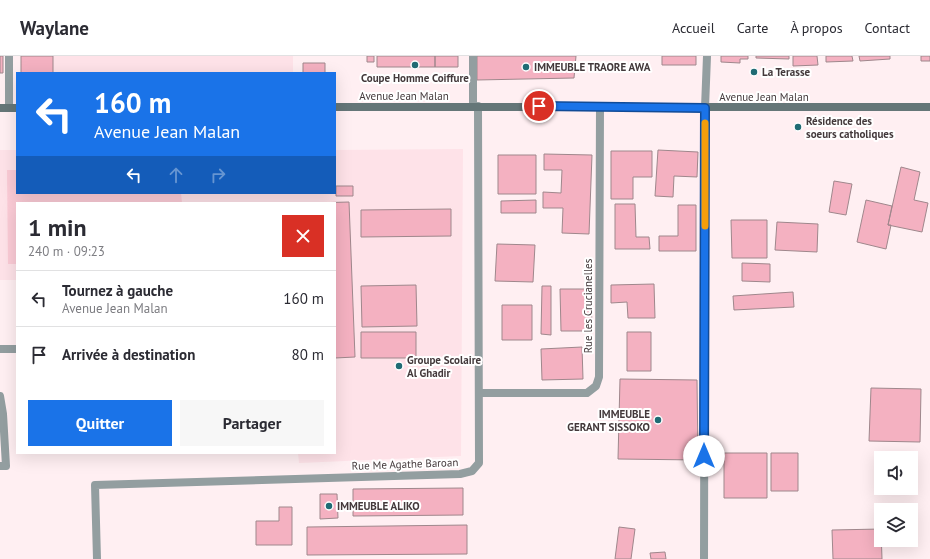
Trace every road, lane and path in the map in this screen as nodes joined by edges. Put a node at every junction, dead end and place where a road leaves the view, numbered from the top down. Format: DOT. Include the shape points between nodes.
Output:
graph roads {
  1 [pos="9,56"];
  2 [pos="473,56"];
  3 [pos="707,56"];
  4 [pos="475,106"];
  5 [pos="600,106"];
  6 [pos="336,107"];
  7 [pos="0,108"];
  8 [pos="13,108"];
  9 [pos="705,108"];
  10 [pos="930,108"];
  11 [pos="0,349"];
  12 [pos="16,349"];
  13 [pos="479,393"];
  14 [pos="0,396"];
  15 [pos="0,466"];
  16 [pos="97,559"];
  17 [pos="704,559"];
  1 -- 8 [label="street"];
  2 -- 4 [label="street, Rue Me Agathe Baroan"];
  3 -- 9 [label="street"];
  4 -- 5 [label="main road, Avenue Jean Malan"];
  4 -- 6 [label="main road, Avenue Jean Malan"];
  4 -- 13 [label="street, Rue Me Agathe Baroan"];
  5 -- 9 [label="main road, Avenue Jean Malan"];
  5 -- 13 [label="street, Rue les Crucianelles" via="596,386 587,393"];
  7 -- 8 [label="main road"];
  9 -- 10 [label="main road, Avenue Jean Malan"];
  9 -- 17 [label="street"];
  11 -- 12 [label="street"];
  13 -- 16 [label="street, Rue Me Agathe Baroan" via="479,463 472,471 460,474 95,485"];
  14 -- 15 [label="street" via="6,466"];
}
